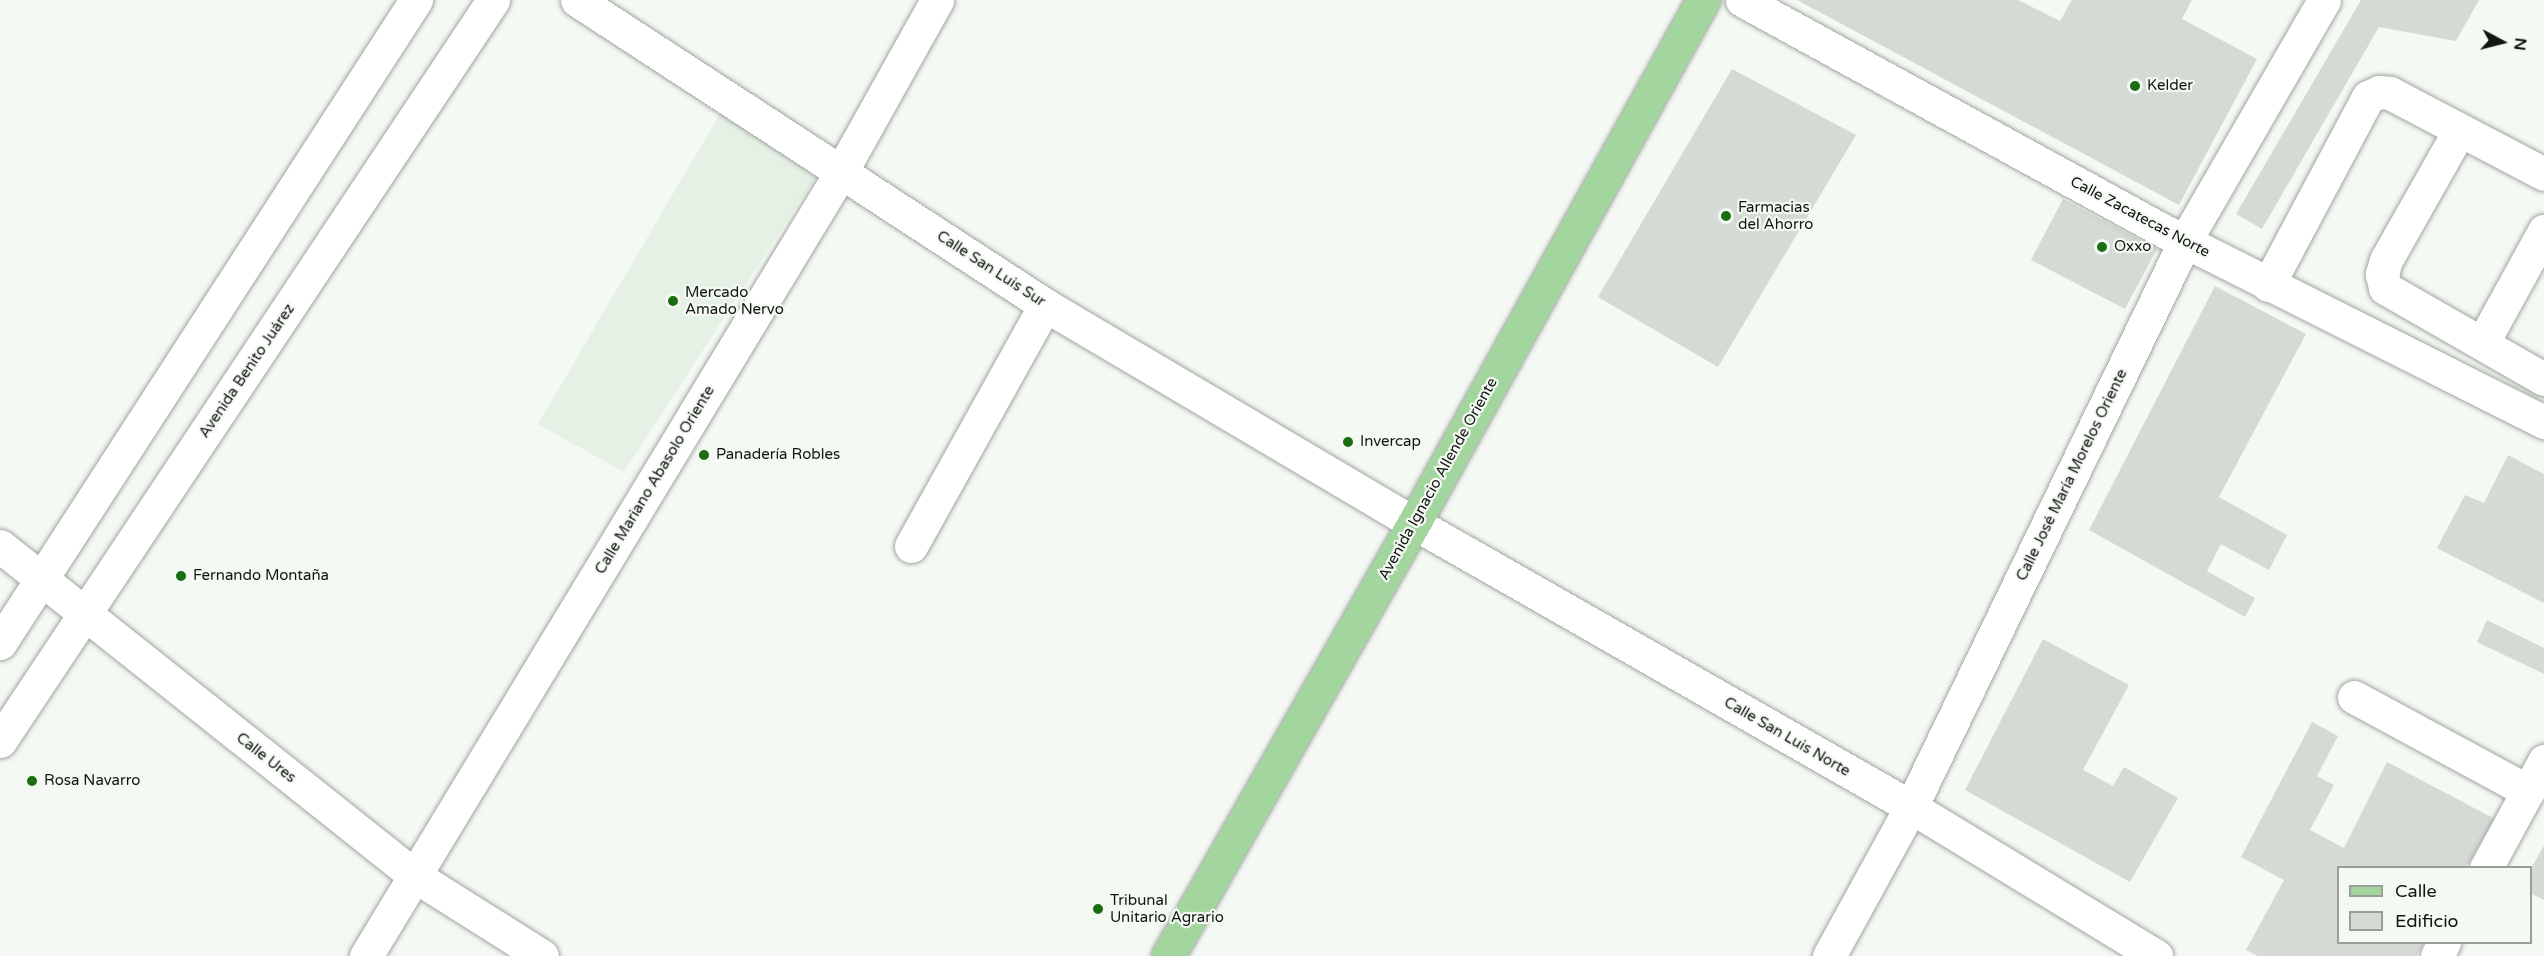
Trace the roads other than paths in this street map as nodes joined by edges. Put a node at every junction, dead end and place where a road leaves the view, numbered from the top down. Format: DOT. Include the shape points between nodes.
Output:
graph roads {
  1 [pos="416,0"];
  2 [pos="493,0"];
  3 [pos="577,0"];
  4 [pos="937,0"];
  5 [pos="1703,0"];
  6 [pos="1742,0"];
  7 [pos="2324,0"];
  8 [pos="2459,130"];
  9 [pos="841,172"];
  10 [pos="2544,174"];
  11 [pos="2543,234"];
  12 [pos="2185,241"];
  13 [pos="2268,285"];
  14 [pos="1045,305"];
  15 [pos="2483,342"];
  16 [pos="2544,379"];
  17 [pos="2544,422"];
  18 [pos="1414,523"];
  19 [pos="0,546"];
  20 [pos="911,546"];
  21 [pos="45,578"];
  22 [pos="86,615"];
  23 [pos="0,644"];
  24 [pos="2354,697"];
  25 [pos="0,741"];
  26 [pos="2544,761"];
  27 [pos="2528,791"];
  28 [pos="1911,807"];
  29 [pos="2487,866"];
  30 [pos="415,876"];
  31 [pos="366,956"];
  32 [pos="542,956"];
  33 [pos="1168,956"];
  34 [pos="1829,956"];
  35 [pos="2156,956"];
  1 -- 21 [label="street"];
  2 -- 22 [label="street, Avenida Benito Juárez"];
  3 -- 9 [label="street, Calle San Luis Sur"];
  4 -- 9 [label="street, Calle Mariano Abasolo Oriente"];
  5 -- 18 [label="main road, Avenida Ignacio Allende Oriente"];
  6 -- 12 [label="street, Calle Zacatecas Norte"];
  7 -- 12 [label="street, Calle José María Morelos Oriente"];
  8 -- 10 [label="street"];
  8 -- 13 [label="street" via="2390,93 2368,97"];
  8 -- 15 [label="street" via="2386,260 2382,274 2385,288"];
  9 -- 14 [label="street, Calle San Luis Sur"];
  9 -- 30 [label="street, Calle Mariano Abasolo Oriente"];
  11 -- 15 [label="street"];
  12 -- 13 [label="street, Calle Zacatecas Norte"];
  12 -- 28 [label="street, Calle José María Morelos Oriente"];
  13 -- 17 [label="street, Calle Zacatecas Norte"];
  14 -- 18 [label="street, Calle San Luis Sur"];
  14 -- 20 [label="street"];
  15 -- 16 [label="street"];
  18 -- 28 [label="street, Calle San Luis Norte"];
  18 -- 33 [label="main road, Avenida Ignacio Allende Oriente"];
  19 -- 21 [label="street, Calle Ures"];
  21 -- 22 [label="street, Calle Ures"];
  21 -- 23 [label="street"];
  22 -- 25 [label="street, Avenida Benito Juárez"];
  22 -- 30 [label="street, Calle Ures"];
  24 -- 27 [label="street"];
  26 -- 27 [label="street"];
  27 -- 29 [label="street"];
  28 -- 34 [label="street, Calle José María Morelos Oriente"];
  28 -- 35 [label="street, Calle San Luis Norte"];
  30 -- 31 [label="street, Calle Mariano Abasolo Oriente"];
  30 -- 32 [label="street, Calle Ures"];
}
